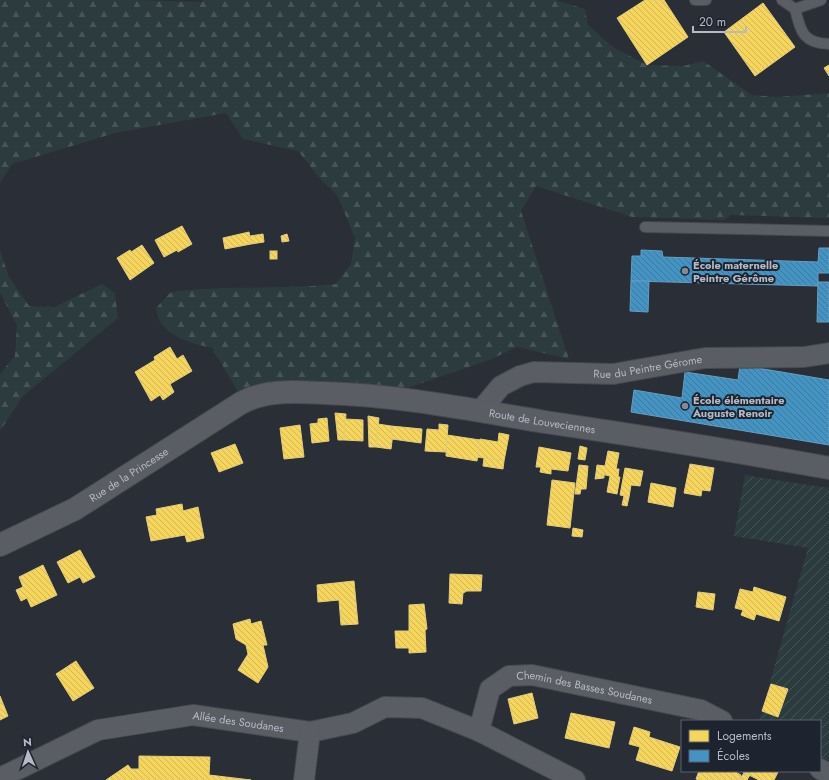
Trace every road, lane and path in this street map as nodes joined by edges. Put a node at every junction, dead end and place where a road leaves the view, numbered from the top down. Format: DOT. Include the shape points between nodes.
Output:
graph roads {
  1 [pos="695,0"];
  2 [pos="706,0"];
  3 [pos="782,0"];
  4 [pos="821,0"];
  5 [pos="795,9"];
  6 [pos="829,44"];
  7 [pos="645,227"];
  8 [pos="829,232"];
  9 [pos="829,353"];
  10 [pos="254,397"];
  11 [pos="480,411"];
  12 [pos="829,468"];
  13 [pos="0,545"];
  14 [pos="720,720"];
  15 [pos="479,731"];
  16 [pos="310,732"];
  17 [pos="0,778"];
  18 [pos="304,780"];
  19 [pos="575,780"];
  1 -- 2 [label="lane"];
  3 -- 5 [label="lane"];
  4 -- 5 [label="lane"];
  5 -- 6 [label="lane" via="806,38 813,42"];
  7 -- 8 [label="lane"];
  9 -- 11 [label="street, Rue du Peintre Gérome" via="804,357 705,358 613,374 534,372 501,386"];
  10 -- 11 [label="street, Route de Louveciennes" via="286,391 362,394"];
  10 -- 13 [label="street, Rue de la Princesse" via="225,412 75,509"];
  11 -- 12 [label="street, Route de Louveciennes"];
  14 -- 15 [label="street, Chemin des Basses Soudanes" via="701,710 532,675 509,676 490,688"];
  15 -- 16 [label="street, Allée des Soudanes" via="422,708 385,707 353,723"];
  15 -- 19 [label="street, Allée des Soudanes"];
  16 -- 17 [label="street, Allée des Soudanes" via="193,716 98,730"];
  16 -- 18 [label="street"];
}
